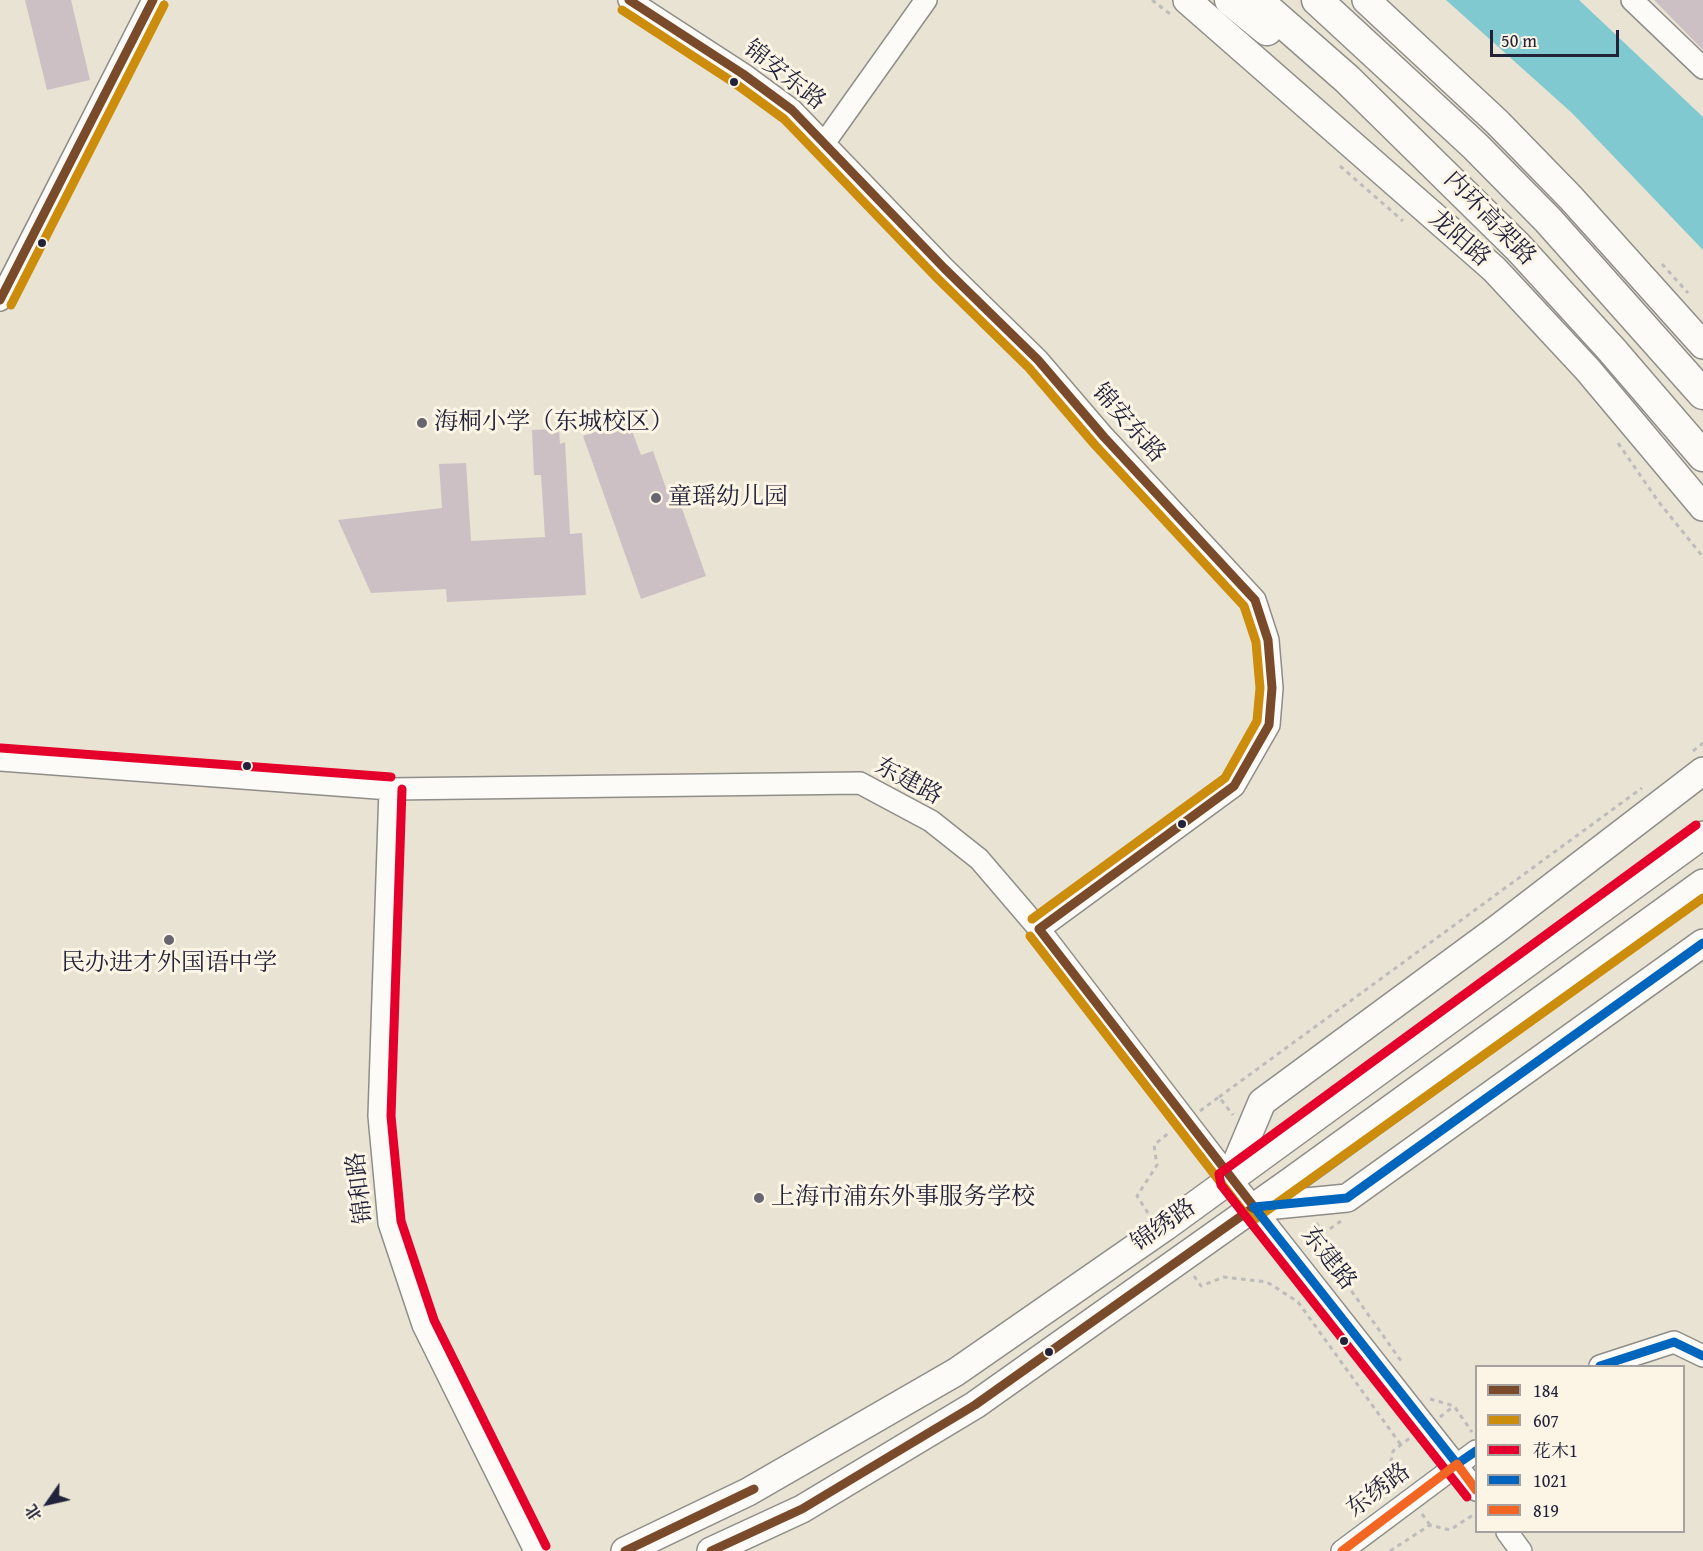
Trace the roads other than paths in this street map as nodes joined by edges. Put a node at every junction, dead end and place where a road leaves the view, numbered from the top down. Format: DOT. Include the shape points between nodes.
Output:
graph roads {
  1 [pos="153,0"];
  2 [pos="629,0"];
  3 [pos="926,0"];
  4 [pos="1230,0"];
  5 [pos="1257,0"];
  6 [pos="1317,0"];
  7 [pos="1366,0"];
  8 [pos="1632,0"];
  9 [pos="1179,8"];
  10 [pos="1703,68"];
  11 [pos="825,142"];
  12 [pos="1445,173"];
  13 [pos="0,300"];
  14 [pos="1703,345"];
  15 [pos="1703,394"];
  16 [pos="1703,456"];
  17 [pos="1676,473"];
  18 [pos="1703,507"];
  19 [pos="1703,513"];
  20 [pos="0,760"];
  21 [pos="1693,764"];
  22 [pos="390,789"];
  23 [pos="1703,835"];
  24 [pos="1703,883"];
  25 [pos="1039,929"];
  26 [pos="1703,943"];
  27 [pos="1230,1178"];
  28 [pos="1254,1207"];
  29 [pos="1703,1356"];
  30 [pos="1603,1365"];
  31 [pos="1475,1452"];
  32 [pos="1457,1464"];
  33 [pos="1475,1489"];
  34 [pos="1508,1533"];
  35 [pos="535,1551"];
  36 [pos="625,1551"];
  37 [pos="711,1551"];
  38 [pos="1342,1551"];
  39 [pos="1521,1551"];
  1 -- 13 [label="street"];
  2 -- 11 [label="street, 锦安东路" via="792,110"];
  3 -- 11 [label="street"];
  4 -- 12 [label="highway"];
  5 -- 12 [label="highway, 内环高架路"];
  6 -- 15 [label="highway, 内环高架路" via="1475,146 1548,220"];
  7 -- 14 [label="main road" via="1497,122"];
  8 -- 10 [label="street"];
  9 -- 17 [label="main road, 龙阳路" via="1494,269"];
  11 -- 25 [label="street, 锦安东路" via="1038,360 1104,438 1256,600 1268,640 1272,688 1269,725 1234,786"];
  12 -- 16 [label="highway, 内环高架路" via="1611,349"];
  17 -- 18 [label="main road, 龙阳路"];
  17 -- 19 [label="main road"];
  20 -- 22 [label="street, 东建路"];
  21 -- 27 [label="main road" via="1497,929 1262,1102"];
  22 -- 25 [label="street, 东建路" via="860,783 931,821 979,859"];
  22 -- 35 [label="street, 锦和路" via="379,1116 389,1223 423,1325"];
  23 -- 27 [label="main road, 锦绣路"];
  24 -- 28 [label="main road, 锦绣路"];
  25 -- 27 [label="street, 东建路"];
  26 -- 28 [label="main road" via="1347,1198"];
  27 -- 28 [label="street, 东建路"];
  27 -- 36 [label="main road, 锦绣路" via="956,1372 748,1492"];
  28 -- 32 [label="street, 东建路"];
  28 -- 37 [label="main road, 锦绣路" via="975,1405 802,1509"];
  29 -- 30 [label="street" via="1674,1342"];
  31 -- 32 [label="street, 东绣路"];
  32 -- 33 [label="street, 东建路"];
  32 -- 38 [label="street, 东绣路"];
  34 -- 39 [label="street"];
}
